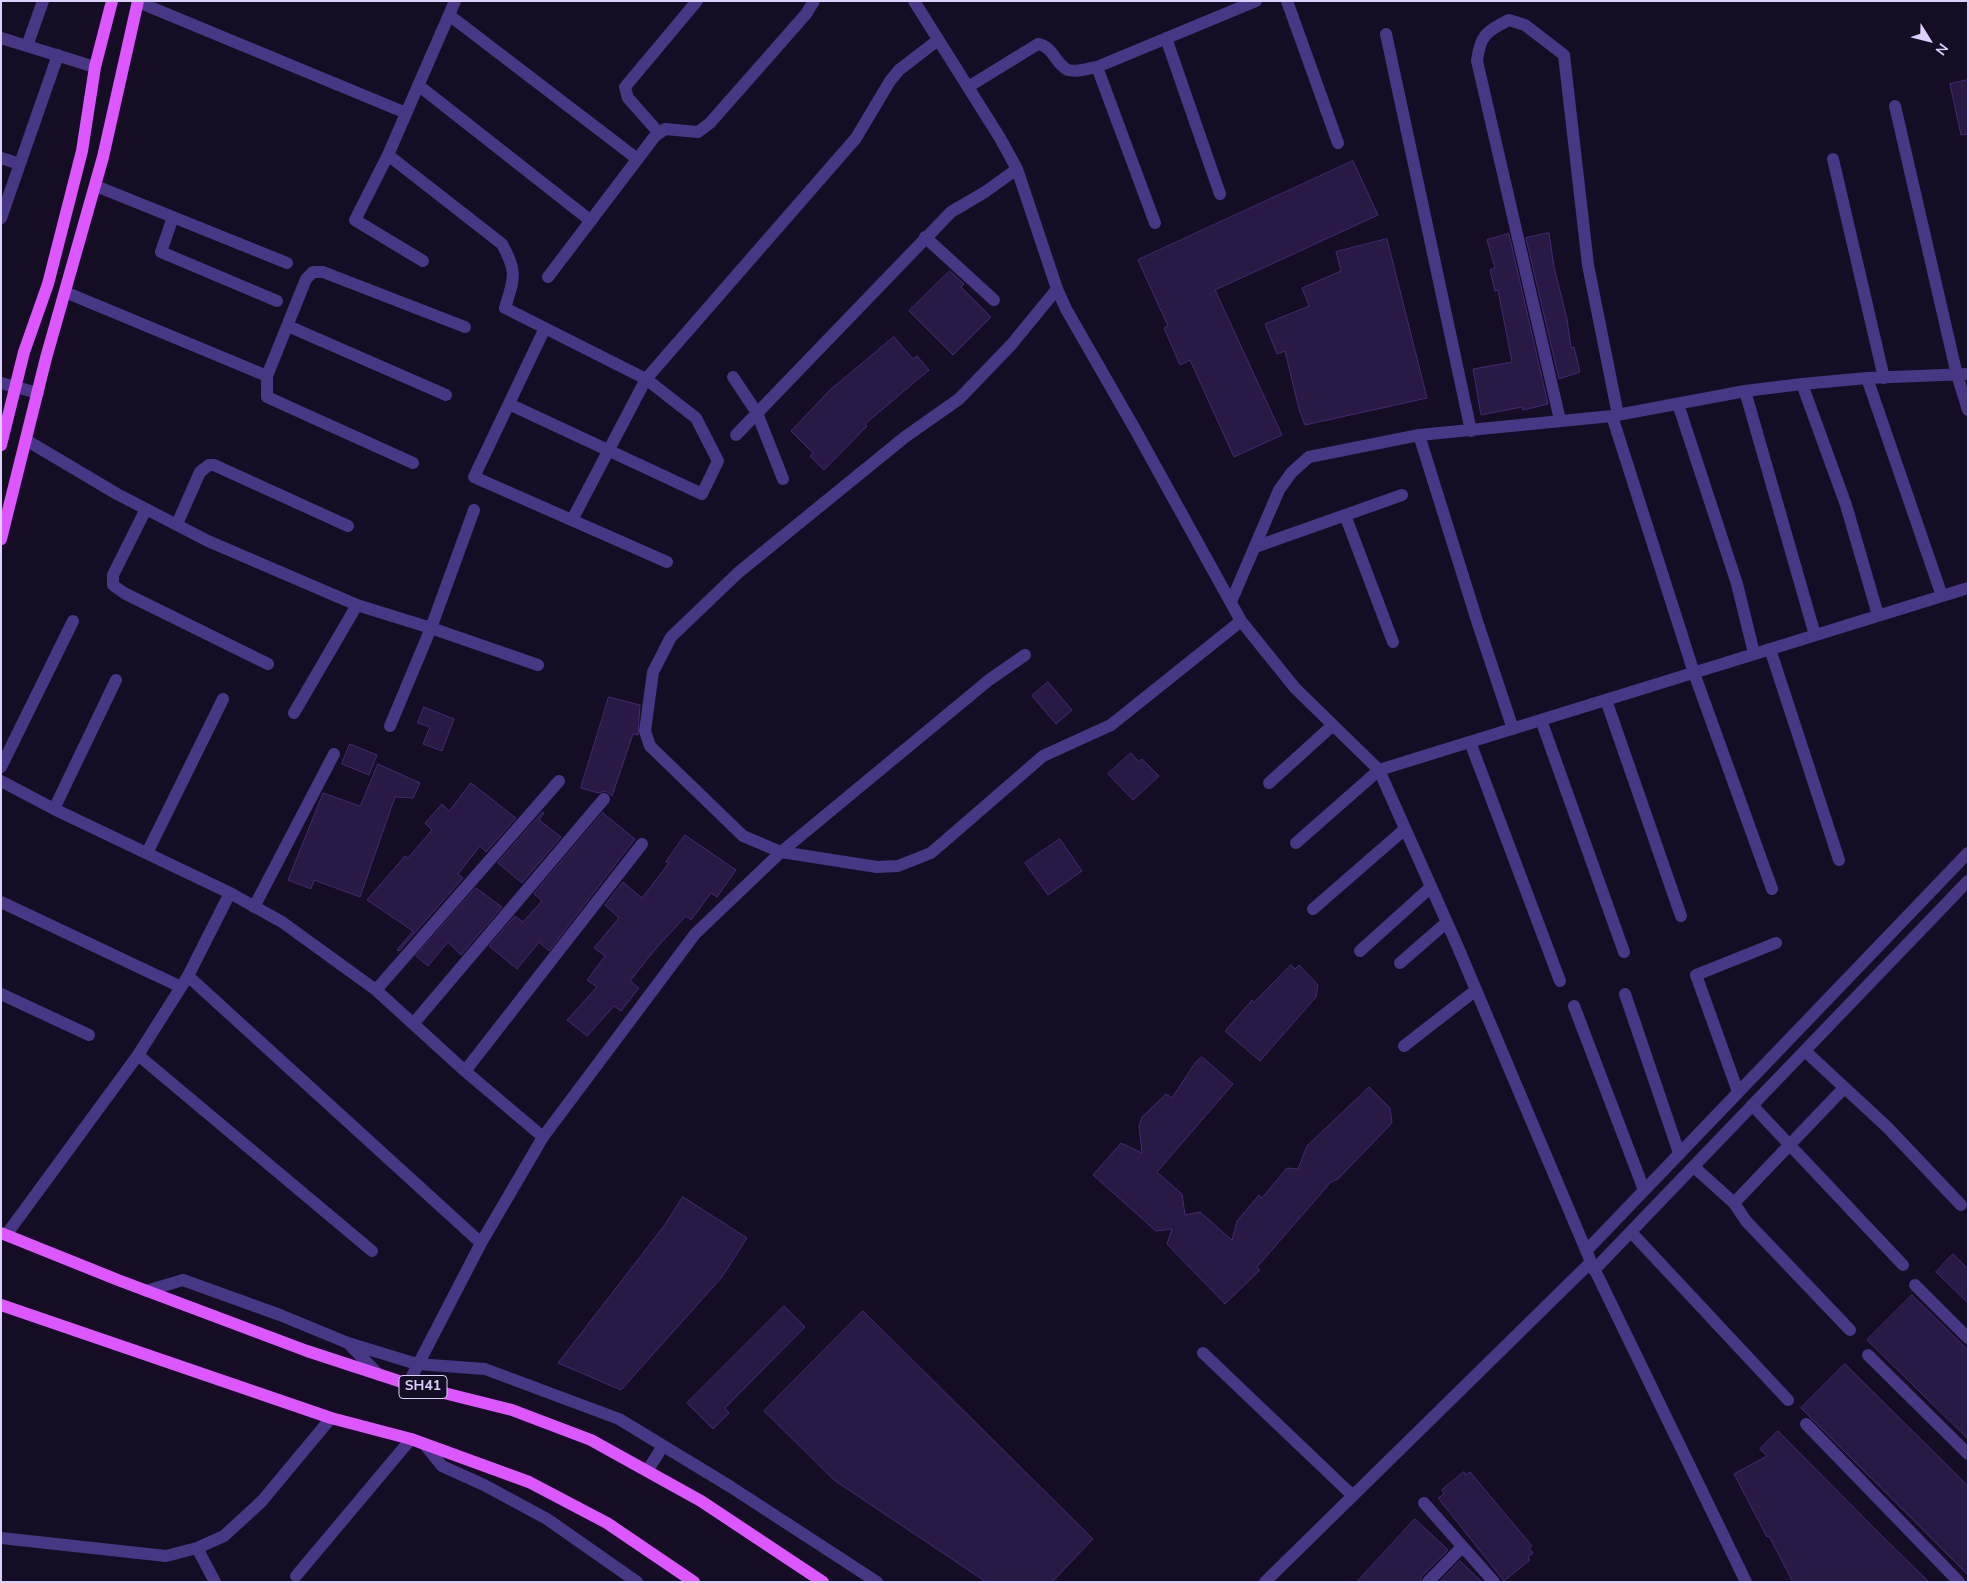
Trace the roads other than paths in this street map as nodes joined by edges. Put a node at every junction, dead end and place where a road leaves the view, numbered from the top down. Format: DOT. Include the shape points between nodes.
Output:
graph roads {
  1 [pos="43,1"];
  2 [pos="112,1"];
  3 [pos="455,1"];
  4 [pos="814,1"];
  5 [pos="914,1"];
  6 [pos="1256,1"];
  7 [pos="1287,1"];
  8 [pos="138,2"];
  9 [pos="689,4"];
  10 [pos="449,15"];
  11 [pos="1386,34"];
  12 [pos="1,38"];
  13 [pos="1166,38"];
  14 [pos="938,40"];
  15 [pos="27,46"];
  16 [pos="58,55"];
  17 [pos="95,67"];
  18 [pos="1097,67"];
  19 [pos="418,85"];
  20 [pos="968,87"];
  21 [pos="1895,106"];
  22 [pos="406,113"];
  23 [pos="659,133"];
  24 [pos="1338,143"];
  25 [pos="388,155"];
  26 [pos="1,158"];
  27 [pos="636,158"];
  28 [pos="1832,159"];
  29 [pos="20,164"];
  30 [pos="1017,169"];
  31 [pos="96,186"];
  32 [pos="1220,194"];
  33 [pos="173,217"];
  34 [pos="1,218"];
  35 [pos="591,221"];
  36 [pos="1155,223"];
  37 [pos="925,237"];
  38 [pos="423,261"];
  39 [pos="287,263"];
  40 [pos="548,277"];
  41 [pos="1057,289"];
  42 [pos="66,292"];
  43 [pos="994,300"];
  44 [pos="277,301"];
  45 [pos="288,326"];
  46 [pos="465,327"];
  47 [pos="545,328"];
  48 [pos="1962,375"];
  49 [pos="267,376"];
  50 [pos="734,376"];
  51 [pos="1867,378"];
  52 [pos="1884,378"];
  53 [pos="646,379"];
  54 [pos="1,383"];
  55 [pos="1802,384"];
  56 [pos="16,388"];
  57 [pos="1746,392"];
  58 [pos="38,393"];
  59 [pos="446,394"];
  60 [pos="509,404"];
  61 [pos="1678,404"];
  62 [pos="1968,410"];
  63 [pos="757,413"];
  64 [pos="1615,415"];
  65 [pos="1560,420"];
  66 [pos="1471,431"];
  67 [pos="1419,435"];
  68 [pos="736,436"];
  69 [pos="26,440"];
  70 [pos="1,445"];
  71 [pos="610,451"];
  72 [pos="413,463"];
  73 [pos="782,479"];
  74 [pos="1402,495"];
  75 [pos="146,508"];
  76 [pos="474,510"];
  77 [pos="1345,514"];
  78 [pos="572,520"];
  79 [pos="177,524"];
  80 [pos="348,526"];
  81 [pos="1,539"];
  82 [pos="1255,546"];
  83 [pos="667,562"];
  84 [pos="1968,588"];
  85 [pos="1942,596"];
  86 [pos="1231,602"];
  87 [pos="357,605"];
  88 [pos="1878,616"];
  89 [pos="73,621"];
  90 [pos="1241,621"];
  91 [pos="431,628"];
  92 [pos="1814,635"];
  93 [pos="1393,642"];
  94 [pos="1770,649"];
  95 [pos="1754,653"];
  96 [pos="1025,655"];
  97 [pos="268,664"];
  98 [pos="538,665"];
  99 [pos="1694,673"];
  100 [pos="116,680"];
  101 [pos="223,699"];
  102 [pos="1606,700"];
  103 [pos="294,713"];
  104 [pos="1541,720"];
  105 [pos="1333,725"];
  106 [pos="390,726"];
  107 [pos="1513,729"];
  108 [pos="1470,742"];
  109 [pos="334,754"];
  110 [pos="1,767"];
  111 [pos="1379,770"];
  112 [pos="1,781"];
  113 [pos="559,781"];
  114 [pos="1269,784"];
  115 [pos="604,799"];
  116 [pos="54,809"];
  117 [pos="1405,829"];
  118 [pos="1296,843"];
  119 [pos="642,844"];
  120 [pos="781,852"];
  121 [pos="147,853"];
  122 [pos="1968,853"];
  123 [pos="1840,860"];
  124 [pos="1968,881"];
  125 [pos="1431,887"];
  126 [pos="1772,889"];
  127 [pos="230,893"];
  128 [pos="1,902"];
  129 [pos="254,907"];
  130 [pos="1313,909"];
  131 [pos="1681,916"];
  132 [pos="1446,922"];
  133 [pos="1776,943"];
  134 [pos="1360,950"];
  135 [pos="1624,952"];
  136 [pos="1400,963"];
  137 [pos="188,976"];
  138 [pos="1560,981"];
  139 [pos="181,987"];
  140 [pos="376,990"];
  141 [pos="1476,990"];
  142 [pos="1,994"];
  143 [pos="1625,994"];
  144 [pos="1574,1006"];
  145 [pos="413,1024"];
  146 [pos="89,1035"];
  147 [pos="1404,1046"];
  148 [pos="1805,1051"];
  149 [pos="138,1055"];
  150 [pos="465,1071"];
  151 [pos="1844,1088"];
  152 [pos="1738,1092"];
  153 [pos="1752,1106"];
  154 [pos="543,1137"];
  155 [pos="1788,1146"];
  156 [pos="1679,1153"];
  157 [pos="1694,1167"];
  158 [pos="1644,1190"];
  159 [pos="1734,1202"];
  160 [pos="1961,1204"];
  161 [pos="1631,1232"];
  162 [pos="4,1234"];
  163 [pos="481,1243"];
  164 [pos="372,1251"];
  165 [pos="1591,1261"];
  166 [pos="1902,1265"];
  167 [pos="1915,1285"];
  168 [pos="146,1291"];
  169 [pos="1,1304"];
  170 [pos="1850,1330"];
  171 [pos="1968,1338"];
  172 [pos="348,1343"];
  173 [pos="1203,1353"];
  174 [pos="1868,1355"];
  175 [pos="417,1364"];
  176 [pos="379,1375"];
  177 [pos="408,1384"];
  178 [pos="1788,1400"];
  179 [pos="331,1418"];
  180 [pos="1806,1424"];
  181 [pos="411,1440"];
  182 [pos="425,1444"];
  183 [pos="664,1446"];
  184 [pos="1968,1454"];
  185 [pos="647,1471"];
  186 [pos="1352,1495"];
  187 [pos="1424,1503"];
  188 [pos="1,1538"];
  189 [pos="1462,1547"];
  190 [pos="197,1548"];
  191 [pos="296,1576"];
  192 [pos="215,1582"];
  193 [pos="637,1582"];
  194 [pos="694,1582"];
  195 [pos="823,1582"];
  196 [pos="876,1582"];
  197 [pos="1265,1582"];
  198 [pos="1428,1582"];
  199 [pos="1494,1582"];
  200 [pos="1746,1582"];
  201 [pos="1959,1582"];
  1 -- 15 [label="street"];
  2 -- 17 [label="main road"];
  3 -- 10 [label="street"];
  4 -- 23 [label="street" via="704,128 698,132 665,129"];
  5 -- 14 [label="street"];
  6 -- 13 [label="street"];
  7 -- 24 [label="street"];
  8 -- 22 [label="street"];
  8 -- 31 [label="main road"];
  9 -- 23 [label="street" via="625,87 628,98"];
  10 -- 19 [label="street"];
  10 -- 27 [label="street"];
  11 -- 66 [label="street"];
  12 -- 15 [label="street"];
  13 -- 18 [label="street"];
  13 -- 32 [label="street"];
  14 -- 20 [label="street"];
  14 -- 53 [label="street" via="899,70 856,138"];
  15 -- 16 [label="street"];
  16 -- 17 [label="street"];
  16 -- 29 [label="street"];
  17 -- 56 [label="main road" via="82,151 48,284 24,352"];
  18 -- 20 [label="street" via="1068,70 1050,48 1038,44"];
  18 -- 36 [label="street"];
  19 -- 22 [label="street"];
  19 -- 35 [label="street"];
  20 -- 30 [label="street"];
  21 -- 48 [label="street"];
  22 -- 25 [label="street"];
  23 -- 27 [label="street"];
  25 -- 38 [label="street" via="355,220"];
  25 -- 47 [label="street" via="502,244 511,259 515,276 505,308"];
  26 -- 29 [label="street"];
  27 -- 35 [label="street"];
  28 -- 52 [label="street"];
  29 -- 34 [label="street"];
  30 -- 37 [label="street" via="951,212"];
  30 -- 41 [label="street"];
  31 -- 33 [label="street"];
  31 -- 42 [label="main road"];
  33 -- 39 [label="street"];
  33 -- 44 [label="street" via="161,252"];
  35 -- 40 [label="street"];
  37 -- 43 [label="street"];
  37 -- 63 [label="street"];
  41 -- 86 [label="street"];
  41 -- 120 [label="street" via="1011,345 959,399 905,437 739,572 671,638 653,672 645,731 650,746 743,836"];
  42 -- 49 [label="street"];
  42 -- 58 [label="main road"];
  45 -- 46 [label="street" via="306,279 313,272 323,272"];
  45 -- 49 [label="street"];
  45 -- 59 [label="street"];
  47 -- 53 [label="street"];
  47 -- 60 [label="street"];
  48 -- 52 [label="street"];
  48 -- 62 [label="street"];
  49 -- 72 [label="street" via="267,397"];
  50 -- 63 [label="street"];
  51 -- 52 [label="street"];
  51 -- 55 [label="street"];
  51 -- 85 [label="street"];
  53 -- 71 [label="street"];
  53 -- 71 [label="street" via="696,418 718,461 702,494"];
  54 -- 56 [label="street"];
  55 -- 57 [label="street"];
  55 -- 88 [label="street" via="1846,505"];
  56 -- 58 [label="street"];
  56 -- 70 [label="main road"];
  57 -- 61 [label="street"];
  57 -- 92 [label="street"];
  58 -- 69 [label="main road"];
  60 -- 71 [label="street"];
  60 -- 78 [label="street" via="474,477"];
  61 -- 64 [label="street"];
  61 -- 95 [label="street" via="1737,584"];
  63 -- 68 [label="street"];
  63 -- 73 [label="street"];
  64 -- 65 [label="street"];
  64 -- 65 [label="street" via="1588,265 1564,55 1525,25 1509,20 1491,29 1479,43 1477,61"];
  64 -- 99 [label="street"];
  65 -- 66 [label="street"];
  66 -- 67 [label="street"];
  67 -- 82 [label="street" via="1309,457 1279,490"];
  67 -- 107 [label="street"];
  69 -- 75 [label="street"];
  69 -- 81 [label="main road"];
  71 -- 78 [label="street"];
  74 -- 77 [label="street"];
  75 -- 79 [label="street"];
  75 -- 97 [label="street" via="113,575 113,585"];
  76 -- 91 [label="street"];
  77 -- 82 [label="street"];
  77 -- 93 [label="street"];
  78 -- 83 [label="street"];
  79 -- 80 [label="street" via="200,472 214,465"];
  79 -- 87 [label="street" via="208,541"];
  82 -- 86 [label="street"];
  84 -- 85 [label="street"];
  85 -- 88 [label="street"];
  86 -- 90 [label="street"];
  87 -- 91 [label="street"];
  87 -- 103 [label="street"];
  88 -- 92 [label="street"];
  89 -- 110 [label="street"];
  90 -- 105 [label="street" via="1295,688"];
  90 -- 120 [label="street" via="1111,724 1043,756 930,853 917,860 898,866 877,867"];
  91 -- 98 [label="street"];
  91 -- 106 [label="street"];
  92 -- 94 [label="street"];
  94 -- 95 [label="street"];
  94 -- 123 [label="street"];
  95 -- 99 [label="street"];
  96 -- 120 [label="street" via="989,680"];
  99 -- 102 [label="street"];
  99 -- 126 [label="street"];
  100 -- 116 [label="street"];
  101 -- 121 [label="street"];
  102 -- 104 [label="street"];
  102 -- 131 [label="street"];
  104 -- 107 [label="street"];
  104 -- 135 [label="street"];
  105 -- 111 [label="street"];
  105 -- 114 [label="street"];
  107 -- 108 [label="street"];
  108 -- 111 [label="street"];
  108 -- 138 [label="street"];
  109 -- 129 [label="street"];
  111 -- 117 [label="street"];
  111 -- 118 [label="street"];
  112 -- 116 [label="street"];
  113 -- 140 [label="street"];
  115 -- 145 [label="street"];
  116 -- 121 [label="street"];
  117 -- 125 [label="street"];
  117 -- 130 [label="street"];
  119 -- 150 [label="street"];
  120 -- 154 [label="street" via="695,934"];
  121 -- 127 [label="street"];
  122 -- 152 [label="street"];
  124 -- 148 [label="street"];
  125 -- 132 [label="street"];
  125 -- 134 [label="street"];
  127 -- 129 [label="street"];
  127 -- 137 [label="street"];
  128 -- 139 [label="street"];
  129 -- 140 [label="street" via="282,922"];
  132 -- 136 [label="street"];
  132 -- 141 [label="street"];
  133 -- 152 [label="street" via="1696,975"];
  137 -- 139 [label="street"];
  137 -- 163 [label="street"];
  139 -- 149 [label="street"];
  140 -- 145 [label="street"];
  141 -- 147 [label="street"];
  141 -- 165 [label="street"];
  142 -- 146 [label="street"];
  143 -- 156 [label="street"];
  144 -- 158 [label="street"];
  145 -- 150 [label="street"];
  148 -- 151 [label="street"];
  148 -- 153 [label="street"];
  149 -- 162 [label="street"];
  149 -- 164 [label="street"];
  150 -- 154 [label="street"];
  151 -- 155 [label="street"];
  151 -- 160 [label="street" via="1887,1127"];
  152 -- 156 [label="street"];
  153 -- 155 [label="street"];
  153 -- 157 [label="street"];
  154 -- 163 [label="street"];
  155 -- 159 [label="street"];
  155 -- 166 [label="street"];
  156 -- 158 [label="street"];
  157 -- 159 [label="street"];
  157 -- 161 [label="street"];
  158 -- 165 [label="street"];
  159 -- 170 [label="street" via="1746,1221"];
  161 -- 165 [label="street"];
  161 -- 178 [label="street"];
  162 -- 168 [label="main road, SH41"];
  163 -- 175 [label="street"];
  165 -- 186 [label="street"];
  165 -- 200 [label="street"];
  167 -- 171 [label="street"];
  168 -- 172 [label="street" via="183,1280"];
  168 -- 176 [label="main road, SH41"];
  169 -- 179 [label="main road"];
  172 -- 175 [label="street"];
  172 -- 176 [label="street"];
  173 -- 186 [label="street"];
  174 -- 184 [label="street"];
  175 -- 177 [label="street"];
  175 -- 183 [label="street" via="485,1369 619,1419"];
  176 -- 177 [label="main road, SH41"];
  177 -- 185 [label="main road, SH41" via="512,1410 591,1440"];
  179 -- 181 [label="main road"];
  179 -- 190 [label="street" via="262,1501 224,1536"];
  180 -- 201 [label="street"];
  181 -- 182 [label="main road"];
  181 -- 191 [label="street"];
  182 -- 193 [label="street" via="442,1466 547,1519"];
  182 -- 194 [label="main road" via="529,1482 607,1523"];
  183 -- 185 [label="street"];
  183 -- 196 [label="street"];
  185 -- 195 [label="main road, SH41" via="701,1501"];
  186 -- 197 [label="street"];
  187 -- 189 [label="street"];
  188 -- 190 [label="street" via="166,1556"];
  189 -- 198 [label="street"];
  189 -- 199 [label="street"];
  190 -- 192 [label="street"];
}
